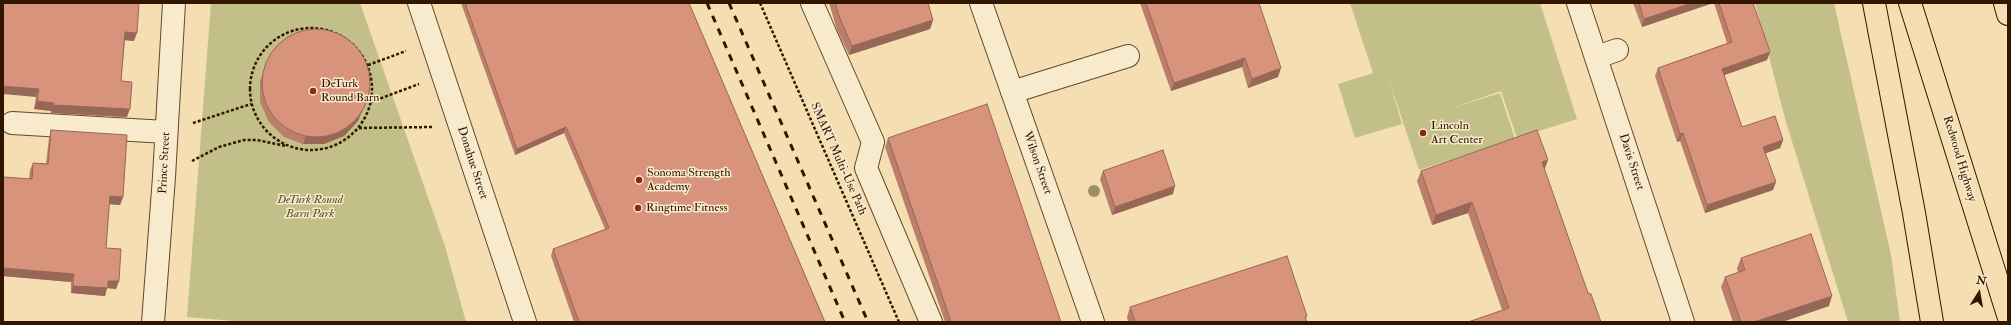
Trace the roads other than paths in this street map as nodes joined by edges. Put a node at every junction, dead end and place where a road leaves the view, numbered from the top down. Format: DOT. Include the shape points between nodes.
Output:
graph roads {
  1 [pos="174,3"];
  2 [pos="419,3"];
  3 [pos="812,3"];
  4 [pos="982,3"];
  5 [pos="1578,3"];
  6 [pos="1874,3"];
  7 [pos="1910,3"];
  8 [pos="2005,3"];
  9 [pos="2008,14"];
  10 [pos="1617,50"];
  11 [pos="1128,56"];
  12 [pos="1597,57"];
  13 [pos="1012,92"];
  14 [pos="12,123"];
  15 [pos="166,132"];
  16 [pos="2008,315"];
  17 [pos="153,322"];
  18 [pos="525,322"];
  19 [pos="931,322"];
  20 [pos="1093,322"];
  21 [pos="1683,322"];
  22 [pos="1932,322"];
  1 -- 15 [label="street, Prince Street"];
  2 -- 18 [label="street, Donahue Street"];
  3 -- 19 [label="street" via="872,142 866,168"];
  4 -- 13 [label="street, Wilson Street"];
  5 -- 12 [label="street, Davis Street"];
  6 -- 22 [label="highway"];
  7 -- 16 [label="highway, Redwood Highway"];
  8 -- 9 [label="highway"];
  10 -- 12 [label="street"];
  11 -- 13 [label="street"];
  12 -- 21 [label="street, Davis Street"];
  13 -- 20 [label="street, Wilson Street"];
  14 -- 15 [label="street"];
  15 -- 17 [label="street, Prince Street"];
}
